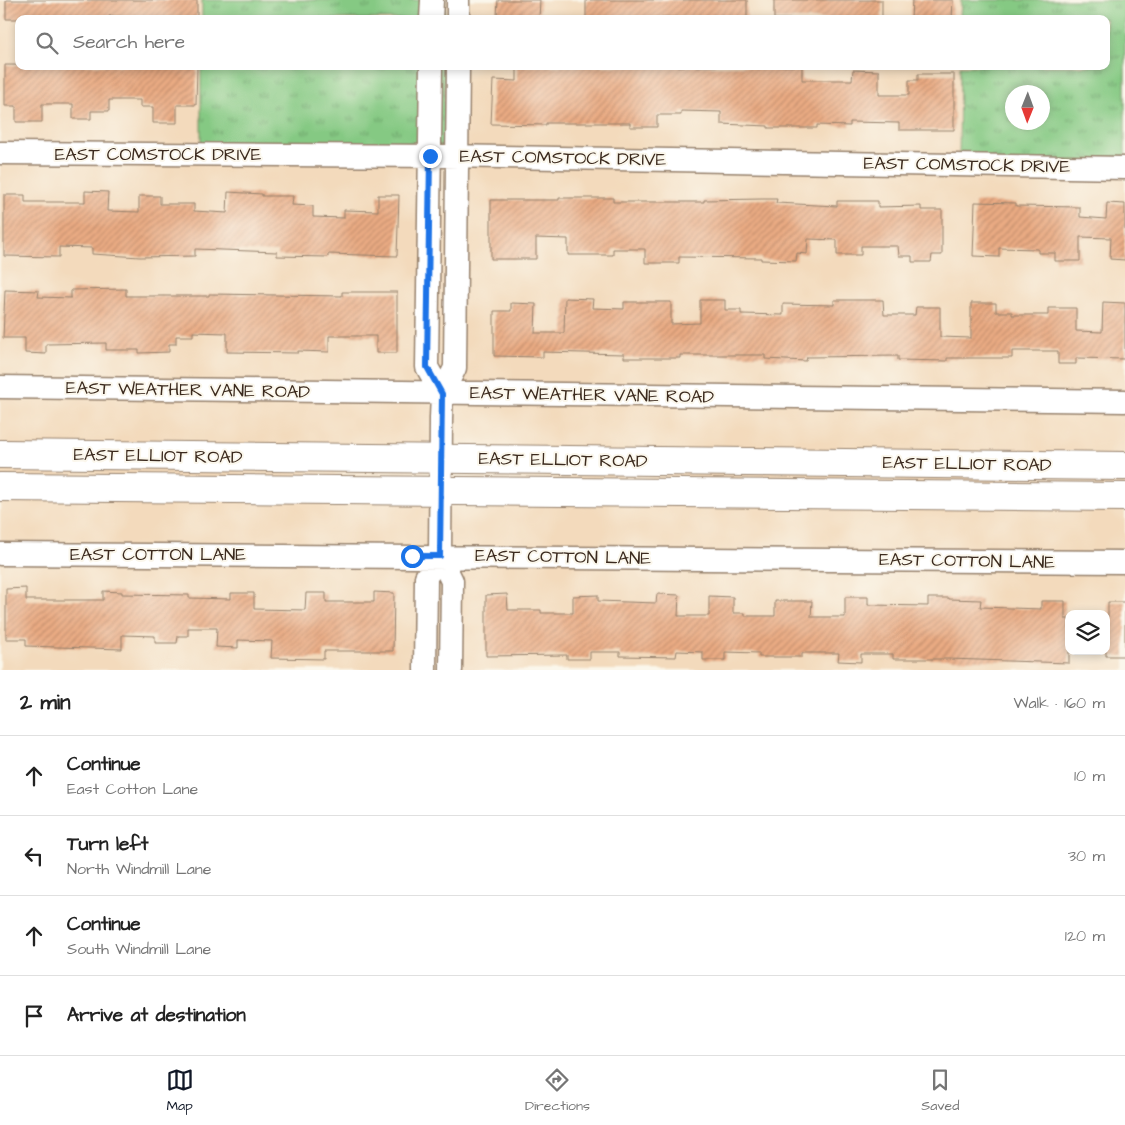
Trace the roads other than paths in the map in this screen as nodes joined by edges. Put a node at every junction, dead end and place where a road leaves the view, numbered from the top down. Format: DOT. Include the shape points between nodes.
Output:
graph roads {
  1 [pos="432,0"];
  2 [pos="458,0"];
  3 [pos="431,15"];
  4 [pos="458,15"];
  5 [pos="431,70"];
  6 [pos="458,70"];
  7 [pos="0,153"];
  8 [pos="430,156"];
  9 [pos="457,156"];
  10 [pos="1125,168"];
  11 [pos="0,388"];
  12 [pos="442,394"];
  13 [pos="1125,401"];
  14 [pos="0,454"];
  15 [pos="1125,466"];
  16 [pos="441,475"];
  17 [pos="0,487"];
  18 [pos="1125,497"];
  19 [pos="0,554"];
  20 [pos="440,556"];
  21 [pos="1125,562"];
  22 [pos="425,670"];
  23 [pos="451,670"];
  1 -- 3 [label="street"];
  2 -- 4 [label="street"];
  5 -- 8 [label="street"];
  6 -- 9 [label="street"];
  7 -- 8 [label="street, EAST COMSTOCK DRIVE"];
  8 -- 9 [label="street, EAST COMSTOCK DRIVE"];
  8 -- 12 [label="street" via="427,367"];
  9 -- 10 [label="street, EAST COMSTOCK DRIVE"];
  9 -- 12 [label="street" via="455,368"];
  11 -- 12 [label="street, EAST WEATHER VANE ROAD"];
  12 -- 13 [label="street, EAST WEATHER VANE ROAD"];
  12 -- 16 [label="street"];
  14 -- 16 [label="main road, EAST ELLIOT ROAD"];
  15 -- 16 [label="main road, EAST ELLIOT ROAD"];
  16 -- 17 [label="main road, EAST ELLIOT ROAD"];
  16 -- 18 [label="main road, EAST ELLIOT ROAD"];
  16 -- 20 [label="street"];
  19 -- 20 [label="street, EAST COTTON LANE"];
  20 -- 21 [label="street, EAST COTTON LANE"];
  20 -- 22 [label="street" via="426,577"];
  20 -- 23 [label="street" via="452,581"];
}
